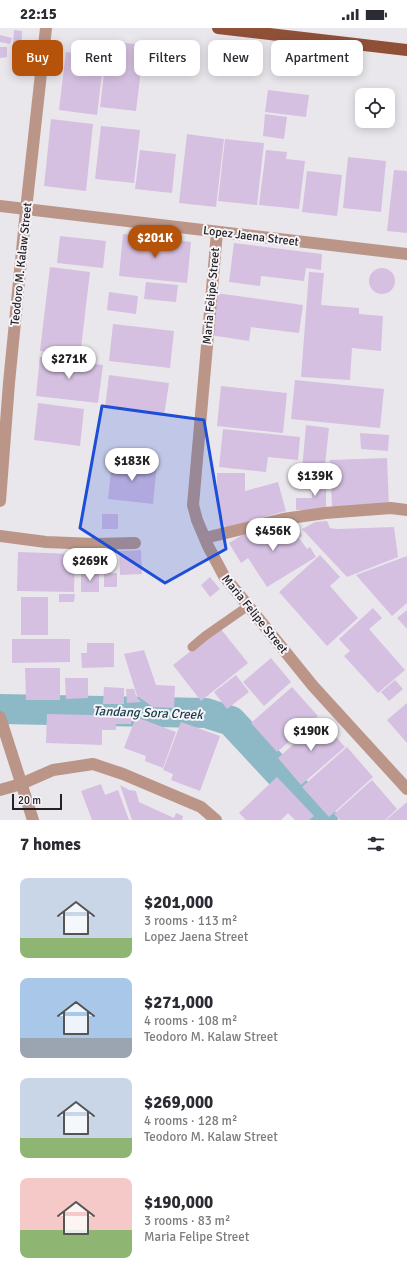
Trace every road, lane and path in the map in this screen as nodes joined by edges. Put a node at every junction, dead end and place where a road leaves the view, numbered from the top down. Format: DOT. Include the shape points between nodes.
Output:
graph roads {
  1 [pos="46,28"];
  2 [pos="218,28"];
  3 [pos="407,50"];
  4 [pos="0,206"];
  5 [pos="26,210"];
  6 [pos="217,232"];
  7 [pos="407,254"];
  8 [pos="5,382"];
  9 [pos="0,501"];
  10 [pos="407,510"];
  11 [pos="0,536"];
  12 [pos="205,538"];
  13 [pos="135,543"];
  14 [pos="248,606"];
  15 [pos="192,647"];
  16 [pos="1,722"];
  17 [pos="22,784"];
  18 [pos="407,789"];
  19 [pos="0,790"];
  20 [pos="33,820"];
  21 [pos="216,820"];
  1 -- 5 [label="street, Teodoro M. Kalaw Street"];
  2 -- 3 [label="main road"];
  4 -- 5 [label="street, Lopez Jaena Street"];
  5 -- 6 [label="street, Lopez Jaena Street"];
  5 -- 8 [label="street, Teodoro M. Kalaw Street"];
  6 -- 7 [label="street, Lopez Jaena Street"];
  6 -- 12 [label="street, Maria Felipe Street" via="193,505"];
  8 -- 9 [label="street, Teodoro M. Kalaw Street"];
  10 -- 12 [label="street" via="391,508 325,513 283,519"];
  11 -- 13 [label="street" via="46,542"];
  12 -- 14 [label="street, Maria Felipe Street" via="224,576"];
  14 -- 15 [label="lane"];
  14 -- 18 [label="street, Maria Felipe Street" via="313,686"];
  16 -- 17 [label="street"];
  17 -- 19 [label="street"];
  17 -- 20 [label="street"];
  17 -- 21 [label="street" via="54,770 93,764 201,807"];
}
